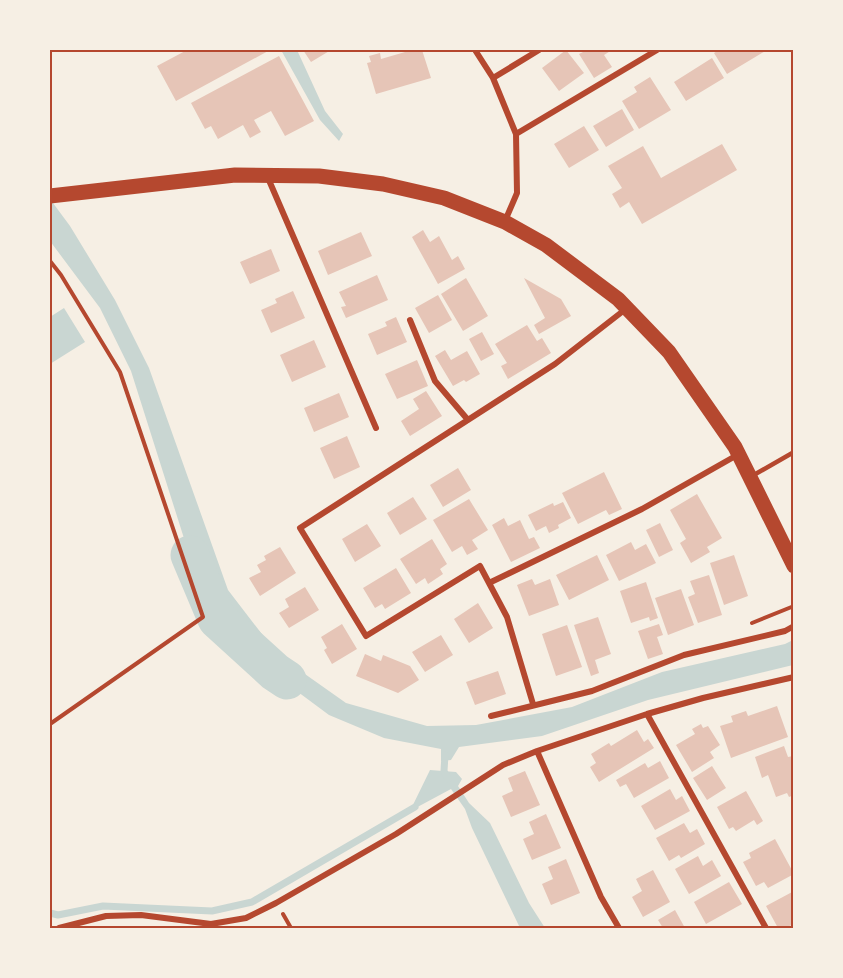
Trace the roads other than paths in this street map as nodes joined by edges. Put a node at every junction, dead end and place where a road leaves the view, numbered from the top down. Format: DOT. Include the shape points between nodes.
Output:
graph roads {
  1 [pos="475,50"];
  2 [pos="539,50"];
  3 [pos="657,50"];
  4 [pos="493,78"];
  5 [pos="516,134"];
  6 [pos="266,174"];
  7 [pos="53,195"];
  8 [pos="505,222"];
  9 [pos="627,308"];
  10 [pos="410,320"];
  11 [pos="468,420"];
  12 [pos="376,428"];
  13 [pos="794,452"];
  14 [pos="739,454"];
  15 [pos="750,477"];
  16 [pos="794,566"];
  17 [pos="489,583"];
  18 [pos="794,626"];
  19 [pos="794,677"];
  20 [pos="532,704"];
  21 [pos="647,714"];
  22 [pos="491,716"];
  23 [pos="537,751"];
  24 [pos="59,928"];
  25 [pos="620,928"];
  26 [pos="766,928"];
  1 -- 4 [label="street"];
  2 -- 4 [label="street"];
  3 -- 5 [label="street"];
  4 -- 5 [label="street"];
  5 -- 8 [label="street" via="517,193"];
  6 -- 7 [label="main road"];
  6 -- 8 [label="main road" via="383,184 444,198"];
  6 -- 12 [label="street"];
  8 -- 9 [label="main road" via="546,245"];
  9 -- 11 [label="street" via="555,364"];
  9 -- 14 [label="main road" via="669,352"];
  10 -- 11 [label="street" via="435,381"];
  11 -- 17 [label="street" via="300,528 366,636 480,566"];
  13 -- 15 [label="lane"];
  14 -- 15 [label="main road"];
  14 -- 17 [label="street" via="642,509"];
  15 -- 16 [label="main road"];
  17 -- 20 [label="street" via="507,617"];
  18 -- 20 [label="street" via="684,655 591,691"];
  19 -- 21 [label="street"];
  20 -- 22 [label="street"];
  21 -- 23 [label="street"];
  21 -- 26 [label="street"];
  23 -- 24 [label="street" via="503,765 396,834 246,918 211,924 141,915 106,916"];
  23 -- 25 [label="street" via="601,897"];
}
